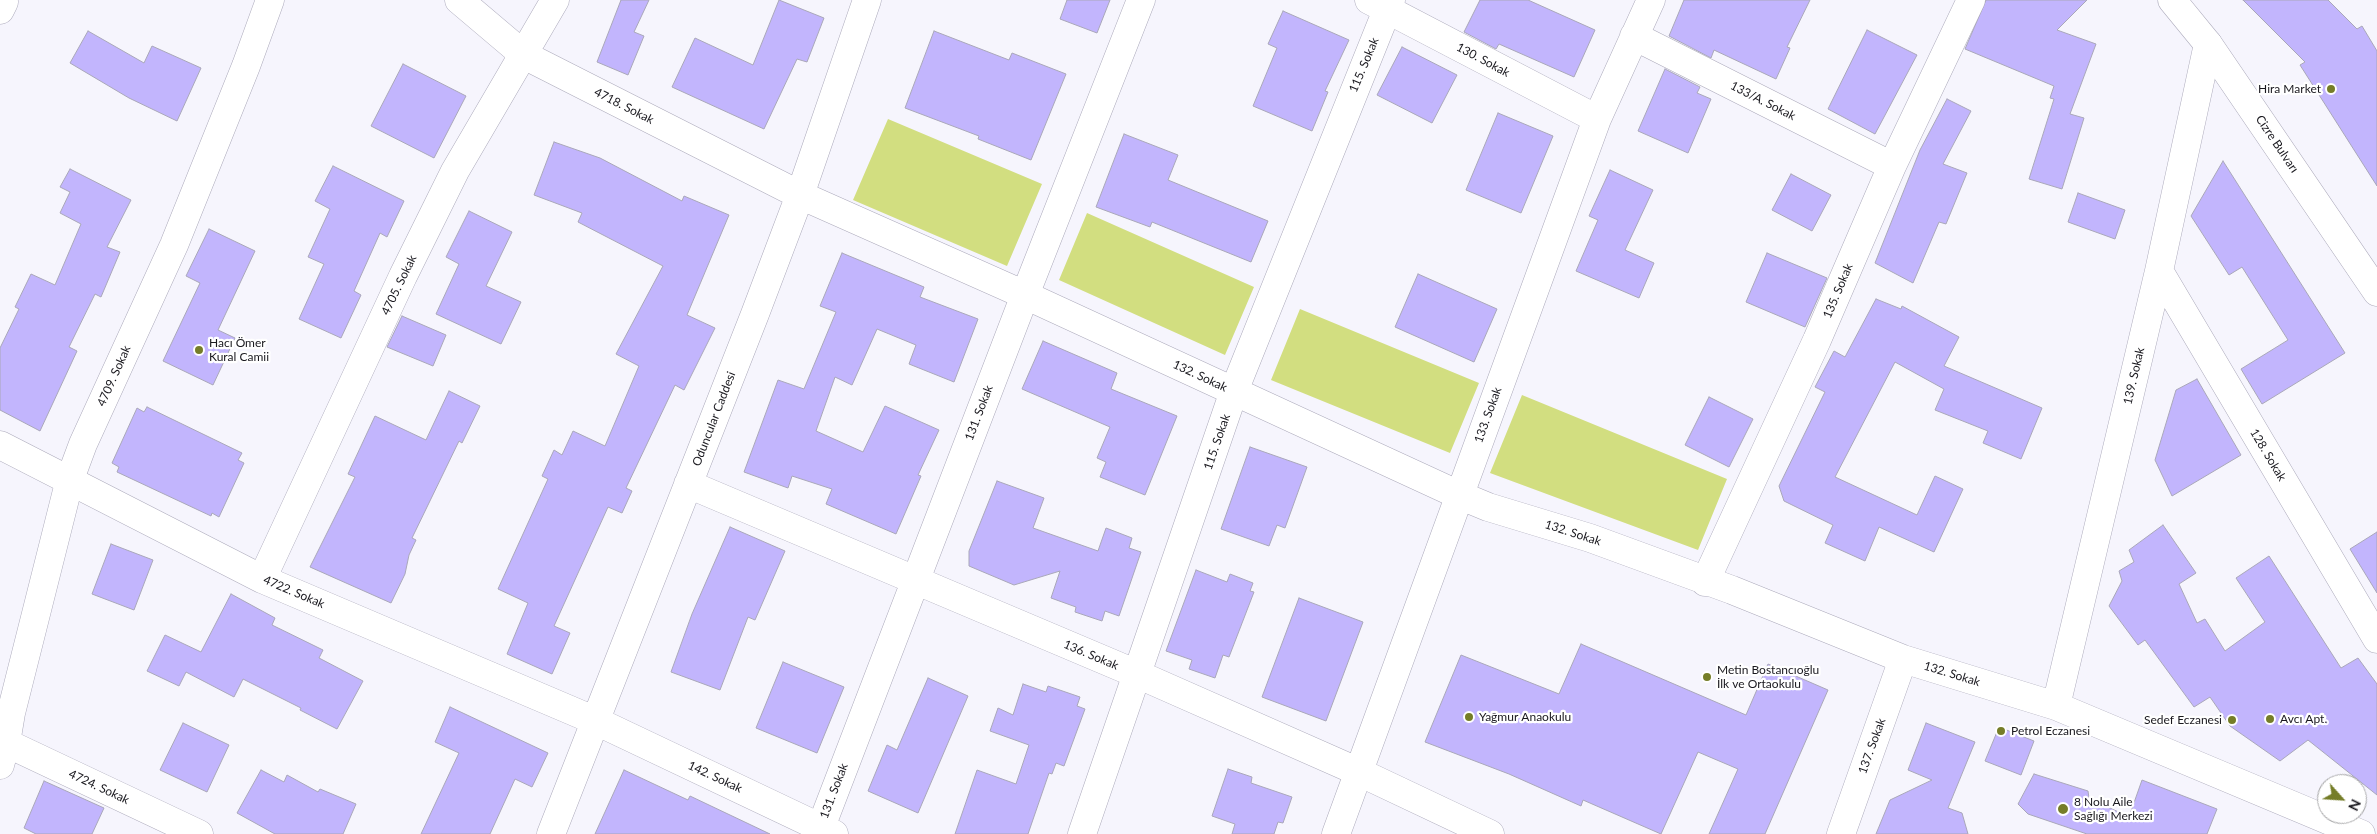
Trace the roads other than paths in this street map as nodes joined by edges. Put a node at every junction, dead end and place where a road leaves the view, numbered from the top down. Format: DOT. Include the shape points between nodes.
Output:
graph roads {
  1 [pos="270,0"];
  2 [pos="459,0"];
  3 [pos="555,0"];
  4 [pos="866,0"];
  5 [pos="1141,0"];
  6 [pos="1652,0"];
  7 [pos="1970,0"];
  8 [pos="2172,0"];
  9 [pos="1382,3"];
  10 [pos="1634,36"];
  11 [pos="2208,44"];
  12 [pos="524,55"];
  13 [pos="1597,119"];
  14 [pos="1892,166"];
  15 [pos="800,195"];
  16 [pos="2159,270"];
  17 [pos="2377,292"];
  18 [pos="1025,295"];
  19 [pos="1234,392"];
  20 [pos="0,445"];
  21 [pos="70,480"];
  22 [pos="688,484"];
  23 [pos="1459,495"];
  24 [pos="262,579"];
  25 [pos="915,580"];
  26 [pos="1705,582"];
  27 [pos="2377,639"];
  28 [pos="1903,659"];
  29 [pos="1137,674"];
  30 [pos="2056,706"];
  31 [pos="596,721"];
  32 [pos="2,749"];
  33 [pos="1359,772"];
  34 [pos="827,830"];
  35 [pos="199,834"];
  36 [pos="550,834"];
  37 [pos="1082,834"];
  38 [pos="1336,834"];
  39 [pos="1490,834"];
  40 [pos="1841,834"];
  41 [pos="2361,834"];
  1 -- 21 [label="street, 4709. Sokak" via="174,244 87,435"];
  2 -- 12 [label="street, 4718. Sokak"];
  3 -- 12 [label="street, 4705. Sokak"];
  4 -- 15 [label="street, Oduncular Caddesi"];
  5 -- 18 [label="street, 131. Sokak"];
  6 -- 10 [label="street, 133. Sokak"];
  7 -- 14 [label="street, 135. Sokak"];
  8 -- 11 [label="street, Cizre Bulvarı"];
  9 -- 13 [label="street, 130. Sokak"];
  9 -- 19 [label="street, 115. Sokak" via="1355,86"];
  10 -- 13 [label="street, 133. Sokak"];
  10 -- 14 [label="street, 133/A. Sokak"];
  11 -- 16 [label="street, 139. Sokak"];
  11 -- 17 [label="street, Cizre Bulvarı"];
  12 -- 15 [label="street, 4718. Sokak"];
  12 -- 24 [label="street, 4705. Sokak" via="455,171"];
  13 -- 23 [label="street, 133. Sokak"];
  14 -- 26 [label="street, 135. Sokak" via="1817,340"];
  15 -- 18 [label="street, 132. Sokak"];
  15 -- 22 [label="street, Oduncular Caddesi"];
  16 -- 27 [label="street, 128. Sokak"];
  16 -- 30 [label="street, 139. Sokak"];
  18 -- 19 [label="street, 132. Sokak"];
  18 -- 25 [label="street, 131. Sokak"];
  19 -- 23 [label="street, 132. Sokak"];
  19 -- 29 [label="street, 115. Sokak"];
  20 -- 21 [label="street, 4722. Sokak"];
  21 -- 24 [label="street, 4722. Sokak"];
  21 -- 32 [label="street, 4709. Sokak"];
  22 -- 25 [label="street, 136. Sokak"];
  22 -- 31 [label="street, Oduncular Caddesi"];
  23 -- 26 [label="street, 132. Sokak" via="1590,538"];
  23 -- 33 [label="street, 133. Sokak"];
  24 -- 31 [label="street, 4722. Sokak"];
  25 -- 29 [label="street, 136. Sokak"];
  25 -- 34 [label="street, 131. Sokak"];
  26 -- 28 [label="street, 132. Sokak"];
  28 -- 30 [label="street, 132. Sokak"];
  28 -- 40 [label="street, 137. Sokak"];
  29 -- 33 [label="street, 136. Sokak"];
  29 -- 37 [label="street, 115. Sokak"];
  30 -- 41 [label="street, 132. Sokak"];
  31 -- 34 [label="street, 142. Sokak"];
  31 -- 36 [label="street, Oduncular Caddesi"];
  32 -- 35 [label="street, 4724. Sokak"];
  33 -- 38 [label="street, 133. Sokak"];
  33 -- 39 [label="street, 136. Sokak"];
}
